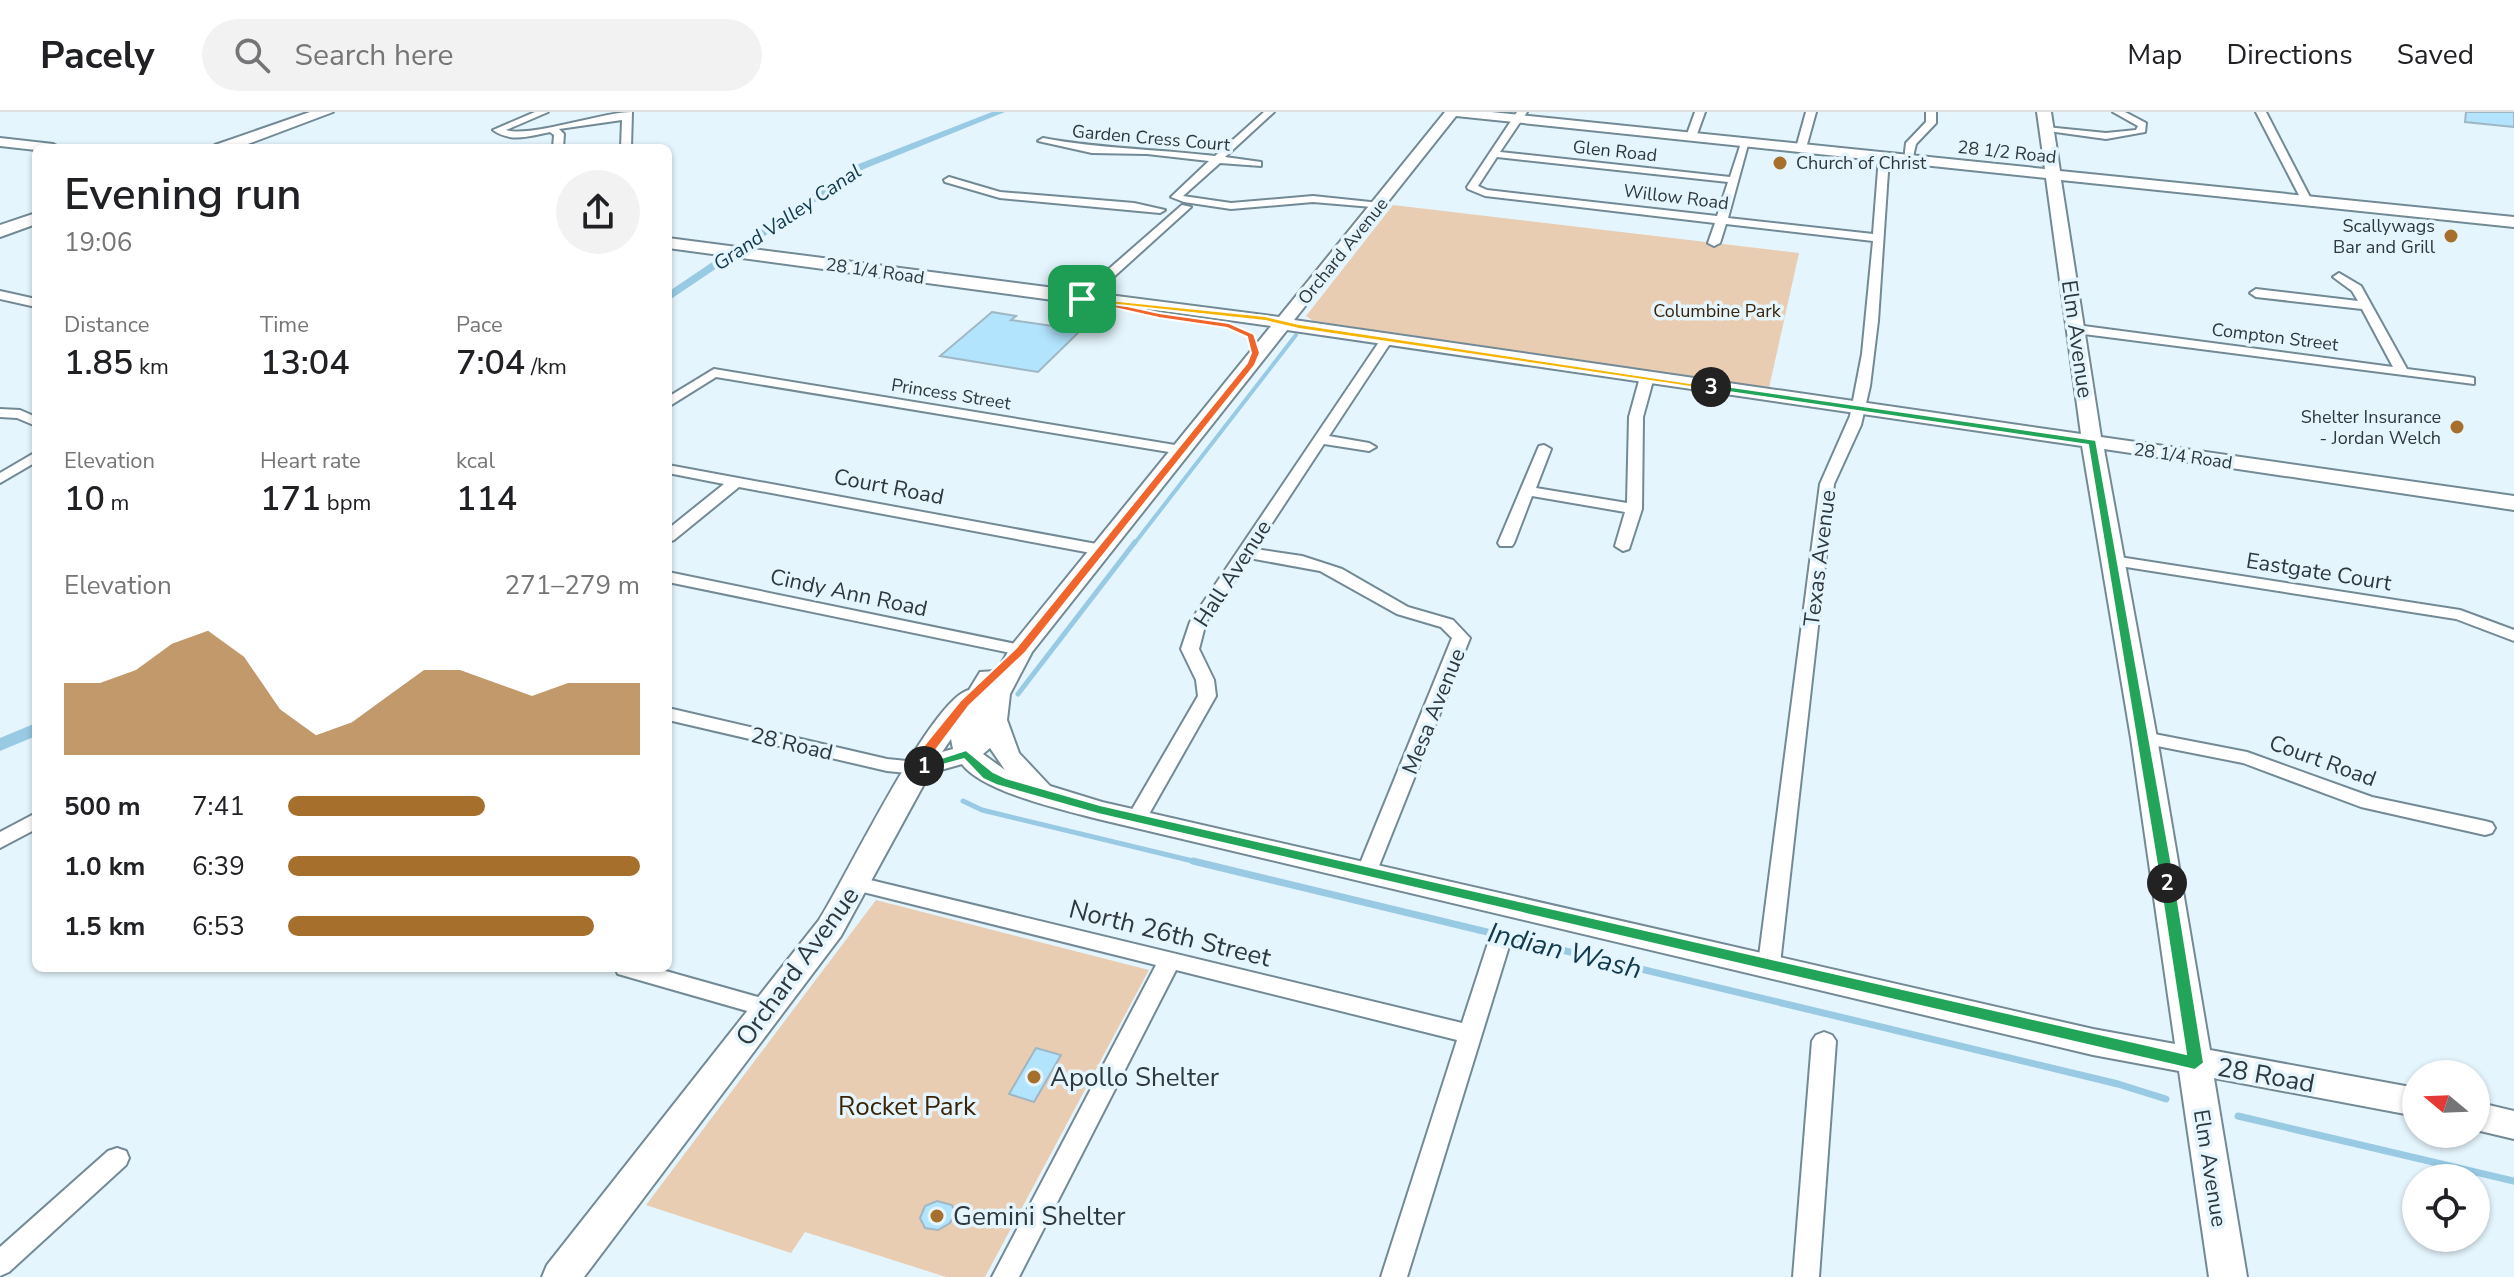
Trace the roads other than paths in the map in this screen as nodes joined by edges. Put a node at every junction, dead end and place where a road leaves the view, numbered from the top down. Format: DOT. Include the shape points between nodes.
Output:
graph roads {
  1 [pos="310,112"];
  2 [pos="325,112"];
  3 [pos="543,112"];
  4 [pos="1269,112"];
  5 [pos="1451,112"];
  6 [pos="1700,112"];
  7 [pos="1811,112"];
  8 [pos="1931,112"];
  9 [pos="2044,112"];
  10 [pos="2118,112"];
  11 [pos="2261,112"];
  12 [pos="628,114"];
  13 [pos="1519,116"];
  14 [pos="289,122"];
  15 [pos="551,128"];
  16 [pos="2046,130"];
  17 [pos="1691,137"];
  18 [pos="1043,141"];
  19 [pos="1746,143"];
  20 [pos="0,144"];
  21 [pos="231,144"];
  22 [pos="558,144"];
  23 [pos="626,144"];
  24 [pos="32,146"];
  25 [pos="1801,148"];
  26 [pos="32,150"];
  27 [pos="1493,154"];
  28 [pos="1884,157"];
  29 [pos="1218,159"];
  30 [pos="1908,159"];
  31 [pos="1257,164"];
  32 [pos="2053,174"];
  33 [pos="949,180"];
  34 [pos="1734,180"];
  35 [pos="1182,201"];
  36 [pos="2307,201"];
  37 [pos="1380,206"];
  38 [pos="32,219"];
  39 [pos="1722,220"];
  40 [pos="2514,222"];
  41 [pos="0,231"];
  42 [pos="1877,238"];
  43 [pos="1714,243"];
  44 [pos="672,244"];
  45 [pos="2339,277"];
  46 [pos="2256,293"];
  47 [pos="0,295"];
  48 [pos="1082,299"];
  49 [pos="32,302"];
  50 [pos="1123,306"];
  51 [pos="2367,306"];
  52 [pos="1283,324"];
  53 [pos="2076,329"];
  54 [pos="1387,339"];
  55 [pos="1251,363"];
  56 [pos="2402,372"];
  57 [pos="1647,377"];
  58 [pos="2469,381"];
  59 [pos="672,400"];
  60 [pos="1858,408"];
  61 [pos="0,413"];
  62 [pos="32,420"];
  63 [pos="1320,439"];
  64 [pos="2092,442"];
  65 [pos="1369,447"];
  66 [pos="1544,449"];
  67 [pos="1181,450"];
  68 [pos="32,459"];
  69 [pos="672,470"];
  70 [pos="0,479"];
  71 [pos="736,482"];
  72 [pos="1527,491"];
  73 [pos="2514,503"];
  74 [pos="1634,509"];
  75 [pos="672,534"];
  76 [pos="1506,543"];
  77 [pos="1623,546"];
  78 [pos="1102,550"];
  79 [pos="1244,552"];
  80 [pos="2113,561"];
  81 [pos="672,578"];
  82 [pos="2514,636"];
  83 [pos="1021,650"];
  84 [pos="989,677"];
  85 [pos="672,715"];
  86 [pos="994,720"];
  87 [pos="2144,738"];
  88 [pos="966,754"];
  89 [pos="917,768"];
  90 [pos="1042,792"];
  91 [pos="1137,818"];
  92 [pos="32,822"];
  93 [pos="2485,828"];
  94 [pos="0,841"];
  95 [pos="1367,871"];
  96 [pos="858,884"];
  97 [pos="1499,943"];
  98 [pos="1169,962"];
  99 [pos="1769,964"];
  100 [pos="640,972"];
  101 [pos="768,1008"];
  102 [pos="1469,1034"];
  103 [pos="1824,1041"];
  104 [pos="2195,1063"];
  105 [pos="2402,1100"];
  106 [pos="2490,1119"];
  107 [pos="2514,1125"];
  108 [pos="117,1158"];
  109 [pos="0,1264"];
  110 [pos="561,1277"];
  111 [pos="1005,1277"];
  112 [pos="1394,1277"];
  113 [pos="1806,1277"];
  114 [pos="2228,1277"];
  1 -- 14 [label="main road"];
  2 -- 14 [label="main road"];
  3 -- 15 [label="street" via="498,130 516,136"];
  4 -- 29 [label="street"];
  5 -- 13 [label="street, 28 1/2 Road"];
  5 -- 37 [label="street, Orchard Avenue"];
  6 -- 17 [label="street"];
  7 -- 25 [label="street"];
  8 -- 30 [label="street" via="1931,123 1911,143"];
  9 -- 16 [label="street, Elm Avenue"];
  10 -- 16 [label="street" via="2143,125 2140,132 2106,136"];
  11 -- 36 [label="street"];
  12 -- 15 [label="street"];
  12 -- 23 [label="street"];
  13 -- 17 [label="street, 28 1/2 Road"];
  13 -- 27 [label="street"];
  14 -- 21 [label="main road"];
  15 -- 22 [label="street" via="559,134"];
  16 -- 32 [label="street, Elm Avenue"];
  17 -- 19 [label="street, 28 1/2 Road"];
  18 -- 29 [label="street, Garden Cress Court"];
  19 -- 25 [label="street, 28 1/2 Road"];
  19 -- 34 [label="street"];
  20 -- 24 [label="street"];
  20 -- 26 [label="street"];
  25 -- 28 [label="street, 28 1/2 Road"];
  27 -- 34 [label="street, Glen Road"];
  27 -- 39 [label="street, Willow Road" via="1472,187 1485,193"];
  28 -- 30 [label="street, 28 1/2 Road"];
  28 -- 42 [label="street, Texas Avenue"];
  29 -- 31 [label="street, Garden Cress Court"];
  29 -- 35 [label="street"];
  30 -- 32 [label="street, 28 1/2 Road"];
  32 -- 36 [label="street, 28 1/2 Road"];
  32 -- 53 [label="street, Elm Avenue"];
  33 -- 35 [label="street" via="985,193 1049,200 1160,210"];
  34 -- 39 [label="street"];
  35 -- 37 [label="street" via="1231,206 1304,199"];
  35 -- 48 [label="street"];
  36 -- 40 [label="street, 28 1/2 Road"];
  37 -- 52 [label="street, Orchard Avenue"];
  38 -- 41 [label="main road"];
  39 -- 42 [label="street, Willow Road"];
  39 -- 43 [label="street"];
  42 -- 60 [label="street, Texas Avenue"];
  44 -- 48 [label="street, 28 1/4 Road"];
  45 -- 51 [label="street" via="2357,289"];
  46 -- 51 [label="street"];
  47 -- 49 [label="street"];
  48 -- 50 [label="street, 28 1/4 Road"];
  48 -- 52 [label="street, 28 1/4 Road"];
  50 -- 52 [label="street, 28 1/4 Road"];
  50 -- 55 [label="street" via="1239,329 1254,341"];
  51 -- 56 [label="street"];
  52 -- 54 [label="street, 28 1/4 Road"];
  52 -- 55 [label="street, Orchard Avenue"];
  53 -- 56 [label="street, Compton Street"];
  53 -- 64 [label="street, Elm Avenue"];
  54 -- 57 [label="street, 28 1/4 Road"];
  54 -- 63 [label="street, Hall Avenue"];
  55 -- 67 [label="street, Orchard Avenue"];
  56 -- 58 [label="street, Compton Street"];
  57 -- 60 [label="street, 28 1/4 Road"];
  57 -- 74 [label="street" via="1636,417"];
  59 -- 67 [label="street, Princess Street" via="714,373"];
  60 -- 64 [label="street, 28 1/4 Road"];
  60 -- 99 [label="street, Texas Avenue" via="1851,436 1827,484"];
  61 -- 62 [label="street"];
  63 -- 65 [label="street"];
  63 -- 79 [label="street, Hall Avenue"];
  64 -- 73 [label="street, 28 1/4 Road"];
  64 -- 80 [label="street, Elm Avenue"];
  66 -- 72 [label="street"];
  67 -- 78 [label="street, Orchard Avenue"];
  68 -- 70 [label="street"];
  69 -- 71 [label="street, Court Road"];
  71 -- 75 [label="street"];
  71 -- 78 [label="street, Court Road"];
  72 -- 74 [label="street"];
  72 -- 76 [label="street"];
  74 -- 77 [label="street"];
  78 -- 83 [label="street, Orchard Avenue"];
  79 -- 91 [label="street, Hall Avenue" via="1192,637 1190,649 1207,696"];
  79 -- 95 [label="street, Mesa Avenue" via="1337,572 1395,607 1458,630 1461,638"];
  80 -- 82 [label="street, Eastgate Court" via="2460,615"];
  80 -- 87 [label="street, Elm Avenue"];
  81 -- 83 [label="street, Cindy Ann Road"];
  83 -- 84 [label="street, Orchard Avenue"];
  83 -- 86 [label="street, Orchard Avenue" via="997,694"];
  84 -- 88 [label="street" via="967,722"];
  84 -- 89 [label="street, Orchard Avenue"];
  85 -- 89 [label="street, 28 Road"];
  86 -- 88 [label="street, Orchard Avenue" via="987,737"];
  86 -- 90 [label="street" via="1007,756"];
  87 -- 93 [label="street, Court Road" via="2247,758 2368,802"];
  87 -- 104 [label="street, Elm Avenue"];
  88 -- 89 [label="street"];
  88 -- 90 [label="street, 28 Road" via="988,776"];
  89 -- 96 [label="street, Orchard Avenue"];
  90 -- 91 [label="street, 28 Road"];
  91 -- 95 [label="street, 28 Road"];
  92 -- 94 [label="street"];
  95 -- 99 [label="street, 28 Road"];
  96 -- 98 [label="street, North 26th Street"];
  96 -- 101 [label="street, Orchard Avenue"];
  97 -- 102 [label="street"];
  98 -- 102 [label="street, North 26th Street"];
  98 -- 111 [label="street"];
  99 -- 104 [label="street, 28 Road"];
  100 -- 101 [label="street"];
  101 -- 110 [label="street, Orchard Avenue"];
  102 -- 112 [label="street"];
  103 -- 113 [label="street"];
  104 -- 105 [label="street, 28 Road"];
  104 -- 114 [label="street, Elm Avenue"];
  106 -- 107 [label="street"];
  108 -- 109 [label="street"];
}
